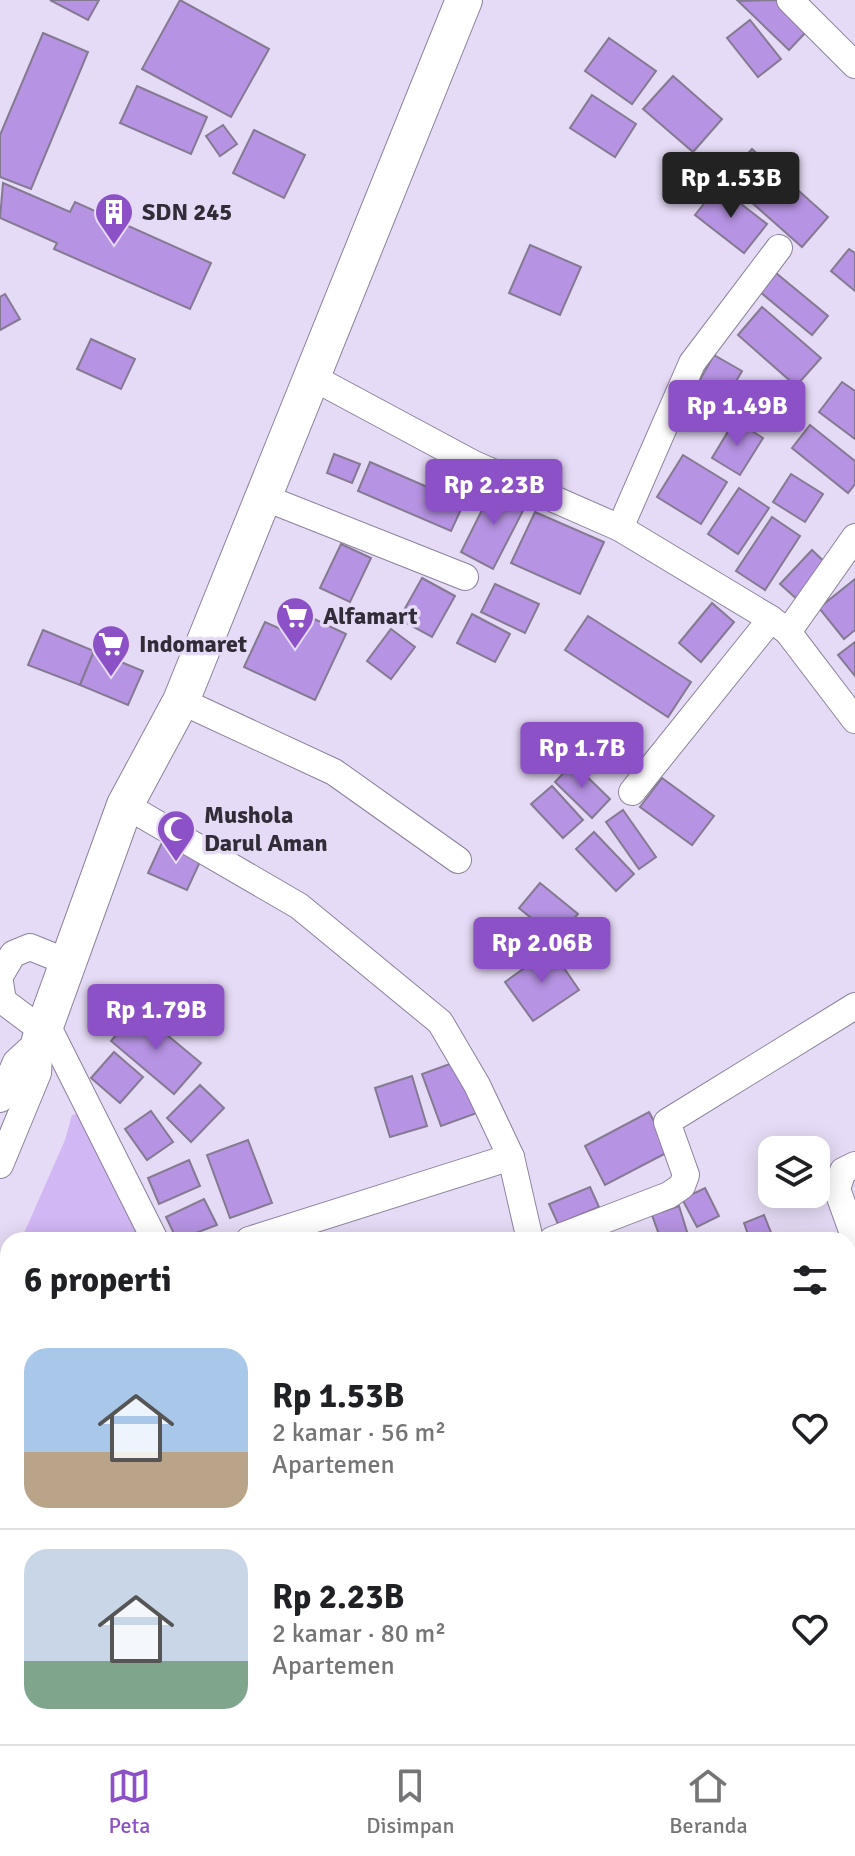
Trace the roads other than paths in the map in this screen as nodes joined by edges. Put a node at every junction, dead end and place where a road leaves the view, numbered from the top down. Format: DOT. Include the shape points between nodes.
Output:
graph roads {
  1 [pos="464,0"];
  2 [pos="790,0"];
  3 [pos="855,65"];
  4 [pos="779,248"];
  5 [pos="312,377"];
  6 [pos="263,497"];
  7 [pos="620,528"];
  8 [pos="855,537"];
  9 [pos="465,577"];
  10 [pos="779,625"];
  11 [pos="181,701"];
  12 [pos="855,720"];
  13 [pos="632,792"];
  14 [pos="125,805"];
  15 [pos="458,860"];
  16 [pos="67,962"];
  17 [pos="0,976"];
  18 [pos="0,982"];
  19 [pos="855,1006"];
  20 [pos="43,1032"];
  21 [pos="0,1099"];
  22 [pos="511,1157"];
  23 [pos="0,1165"];
  24 [pos="855,1165"];
  25 [pos="151,1232"];
  26 [pos="274,1232"];
  27 [pos="528,1232"];
  28 [pos="573,1232"];
  29 [pos="852,1232"];
  1 -- 5 [label="main road"];
  2 -- 3 [label="street"];
  4 -- 7 [label="street" via="692,363"];
  5 -- 6 [label="main road"];
  5 -- 7 [label="street" via="474,464"];
  6 -- 9 [label="street"];
  6 -- 11 [label="main road"];
  7 -- 10 [label="street"];
  8 -- 10 [label="street"];
  10 -- 12 [label="street"];
  10 -- 13 [label="street"];
  11 -- 14 [label="main road"];
  11 -- 15 [label="street" via="334,772"];
  14 -- 16 [label="main road"];
  14 -- 22 [label="street" via="299,906 434,1016 477,1085"];
  16 -- 17 [label="street" via="30,947 13,954"];
  16 -- 20 [label="main road"];
  18 -- 20 [label="street" via="3,1001"];
  19 -- 28 [label="street" via="667,1122 686,1175 682,1186"];
  20 -- 21 [label="street" via="16,1062"];
  20 -- 23 [label="street" via="38,1073"];
  20 -- 25 [label="street"];
  22 -- 26 [label="street"];
  22 -- 27 [label="street"];
  24 -- 29 [label="street" via="843,1171 837,1189"];
}
